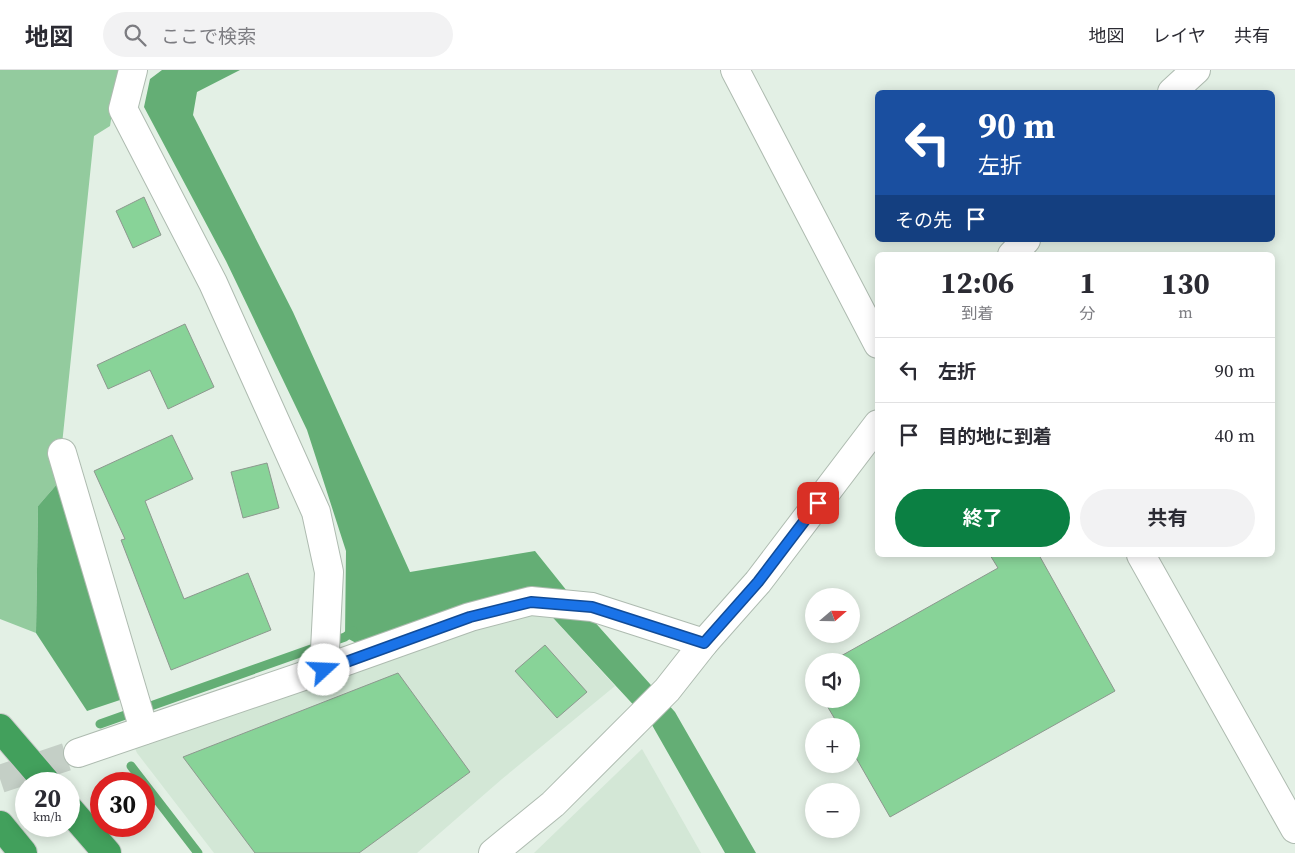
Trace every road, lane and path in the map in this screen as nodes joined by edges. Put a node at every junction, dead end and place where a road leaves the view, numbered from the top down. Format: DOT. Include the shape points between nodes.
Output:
graph roads {
  1 [pos="133,70"];
  2 [pos="735,70"];
  3 [pos="1196,70"];
  4 [pos="1174,90"];
  5 [pos="1024,242"];
  6 [pos="1015,252"];
  7 [pos="875,338"];
  8 [pos="875,428"];
  9 [pos="62,453"];
  10 [pos="1142,557"];
  11 [pos="704,643"];
  12 [pos="324,670"];
  13 [pos="0,728"];
  14 [pos="144,730"];
  15 [pos="78,752"];
  16 [pos="38,772"];
  17 [pos="80,821"];
  18 [pos="0,825"];
  19 [pos="1295,829"];
  20 [pos="23,853"];
  21 [pos="107,853"];
  22 [pos="493,853"];
  1 -- 12 [label="street" via="123,109 213,283 316,512 330,572"];
  2 -- 7 [label="street"];
  3 -- 4 [label="street"];
  5 -- 6 [label="street"];
  8 -- 11 [label="street" via="758,582"];
  9 -- 14 [label="street"];
  10 -- 19 [label="street"];
  11 -- 12 [label="street" via="592,607 531,602 470,617"];
  11 -- 22 [label="street" via="667,690 630,728 553,804"];
  12 -- 14 [label="street"];
  13 -- 16 [label="highway"];
  14 -- 15 [label="street"];
  17 -- 21 [label="highway"];
  18 -- 20 [label="highway"];
}
